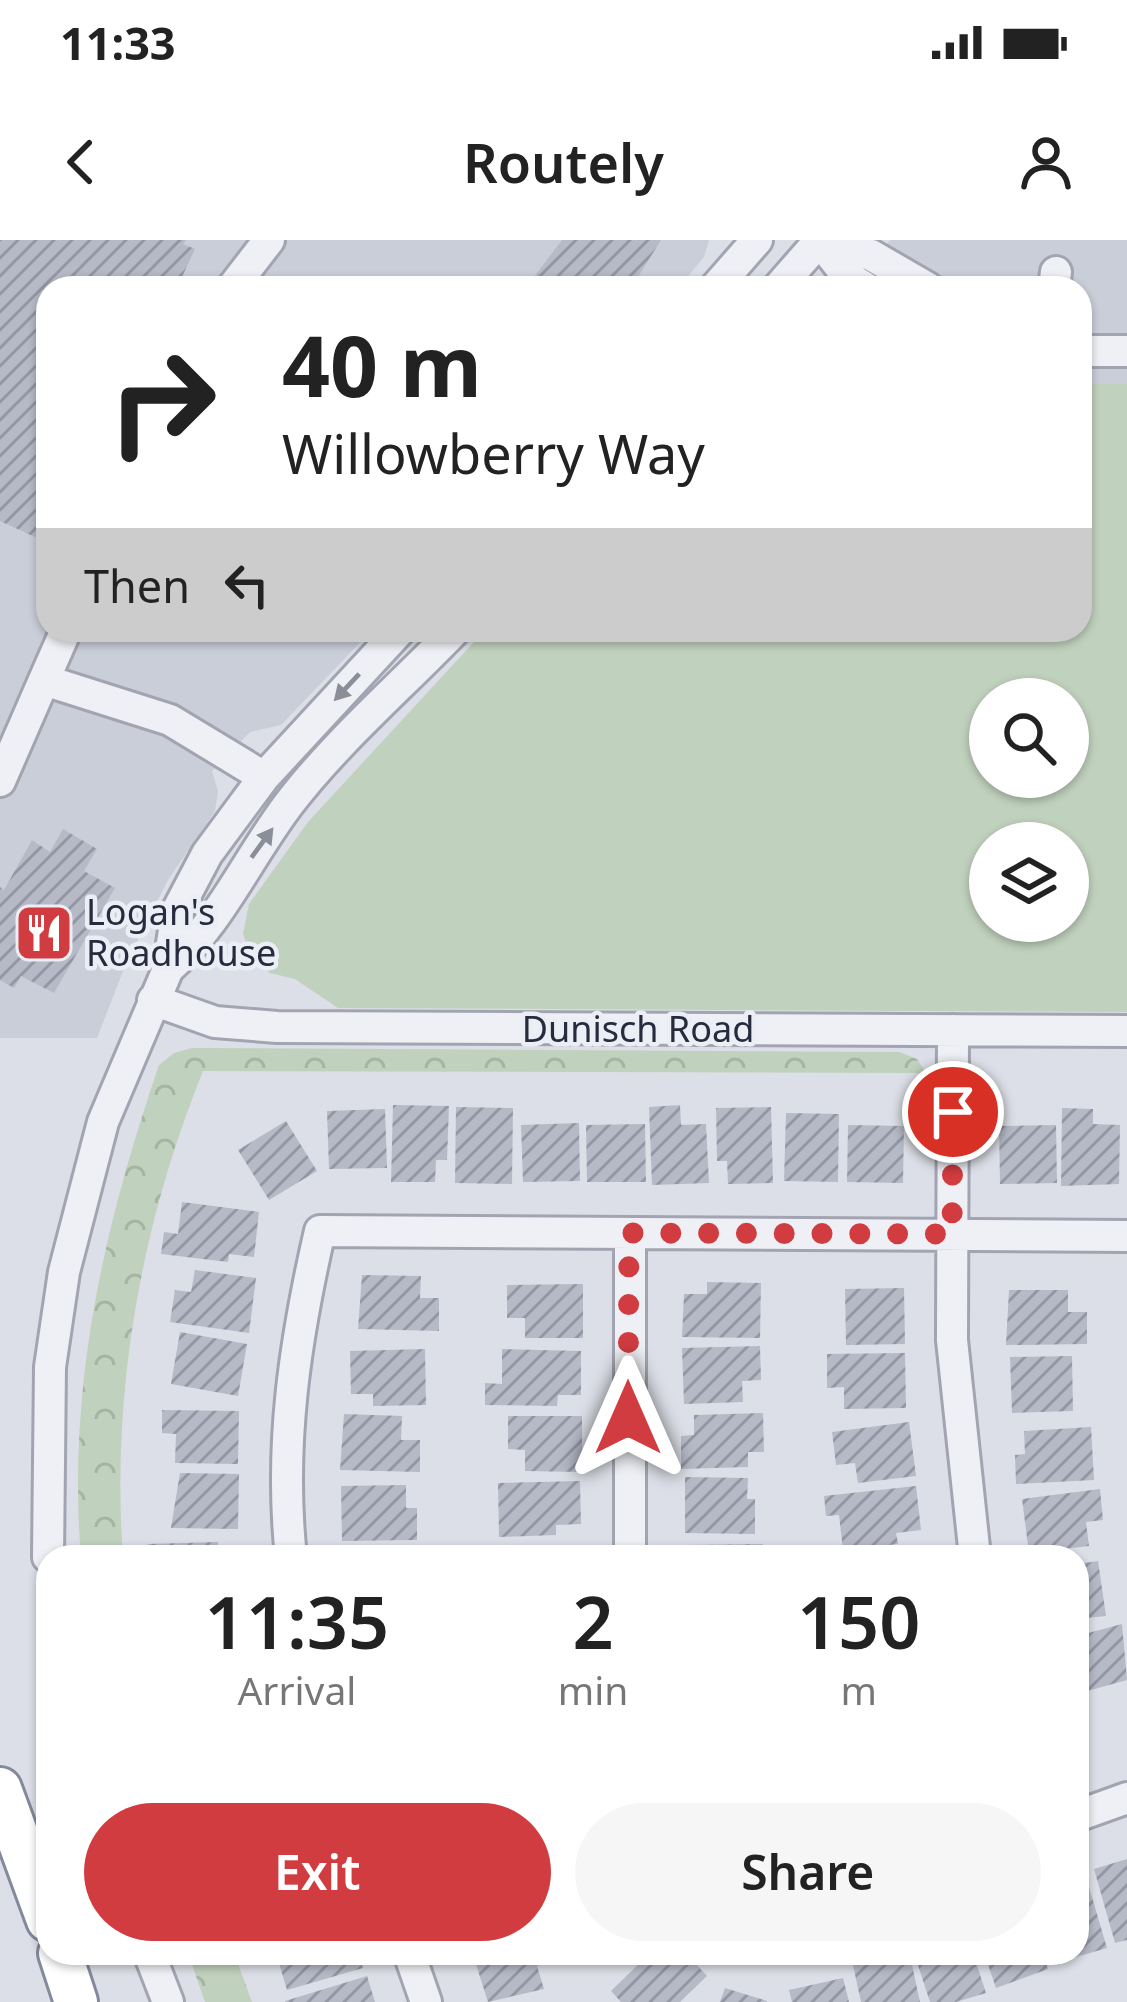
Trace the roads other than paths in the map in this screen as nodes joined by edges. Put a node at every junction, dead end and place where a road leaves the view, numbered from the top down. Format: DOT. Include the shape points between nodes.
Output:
graph roads {
  1 [pos="268,240"];
  2 [pos="757,240"];
  3 [pos="819,240"];
  4 [pos="241,276"];
  5 [pos="726,276"];
  6 [pos="788,276"];
  7 [pos="847,276"];
  8 [pos="907,276"];
  9 [pos="1092,351"];
  10 [pos="1127,351"];
  11 [pos="61,642"];
  12 [pos="389,642"];
  13 [pos="444,642"];
  14 [pos="44,680"];
  15 [pos="264,777"];
  16 [pos="0,781"];
  17 [pos="168,969"];
  18 [pos="153,1000"];
  19 [pos="953,1030"];
  20 [pos="1127,1031"];
  21 [pos="629,1233"];
  22 [pos="952,1234"];
  23 [pos="1127,1235"];
  24 [pos="48,1545"];
  25 [pos="290,1545"];
  26 [pos="630,1545"];
  27 [pos="973,1545"];
  28 [pos="0,1789"];
  29 [pos="1127,1798"];
  30 [pos="1089,1812"];
  31 [pos="36,1887"];
  32 [pos="63,1965"];
  33 [pos="154,1965"];
  34 [pos="413,1965"];
  35 [pos="76,2002"];
  36 [pos="168,2002"];
  37 [pos="427,2002"];
  1 -- 4 [label="street"];
  2 -- 5 [label="street"];
  3 -- 6 [label="street"];
  3 -- 7 [label="street"];
  3 -- 8 [label="street"];
  9 -- 10 [label="street"];
  11 -- 14 [label="street"];
  12 -- 15 [label="street, one-way"];
  17 -- 13 [label="street, one-way" via="206,934 292,801"];
  14 -- 15 [label="street" via="170,721"];
  14 -- 16 [label="street"];
  15 -- 17 [label="street" via="177,911"];
  17 -- 18 [label="street"];
  18 -- 19 [label="street, Dunisch Road" via="215,1022 277,1027"];
  18 -- 24 [label="street" via="103,1122 64,1272 49,1387"];
  19 -- 20 [label="street, Dunisch Road"];
  19 -- 22 [label="street"];
  21 -- 22 [label="street"];
  21 -- 25 [label="street" via="320,1231 290,1390"];
  21 -- 26 [label="street"];
  22 -- 23 [label="street"];
  22 -- 27 [label="street" via="958,1423"];
  28 -- 31 [label="highway"];
  29 -- 30 [label="street"];
  32 -- 35 [label="highway"];
  33 -- 36 [label="street"];
  34 -- 37 [label="street"];
}
